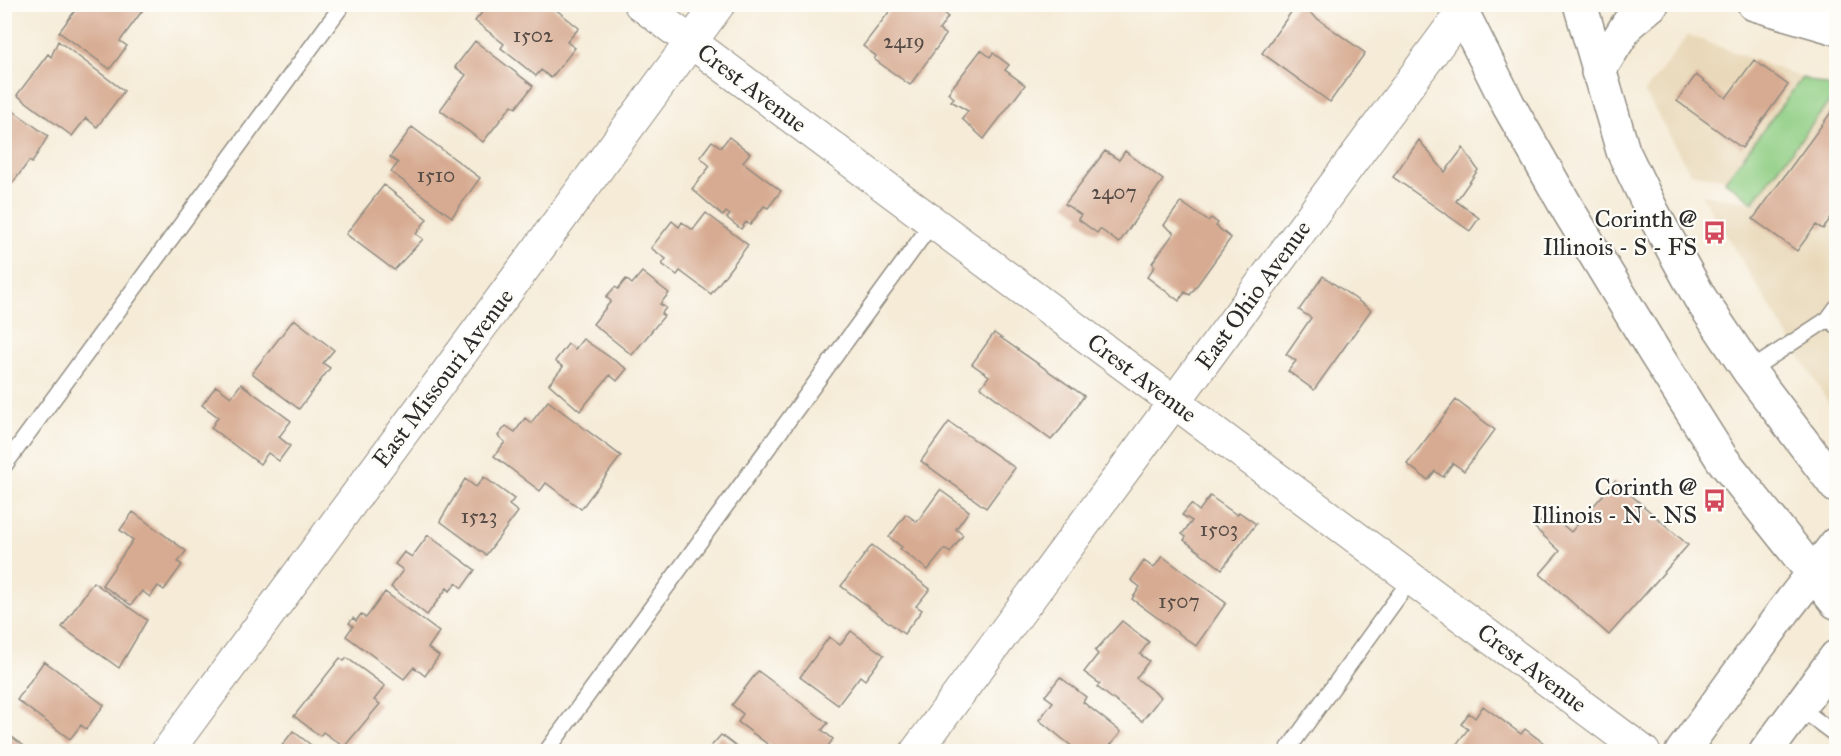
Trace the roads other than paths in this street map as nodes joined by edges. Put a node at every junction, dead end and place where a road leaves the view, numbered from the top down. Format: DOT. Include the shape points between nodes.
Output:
graph roads {
  1 [pos="343,4"];
  2 [pos="640,4"];
  3 [pos="719,4"];
  4 [pos="1580,4"];
  5 [pos="1652,4"];
  6 [pos="1754,4"];
  7 [pos="1460,8"];
  8 [pos="1836,28"];
  9 [pos="692,43"];
  10 [pos="1598,72"];
  11 [pos="933,222"];
  12 [pos="1834,318"];
  13 [pos="1749,371"];
  14 [pos="1174,402"];
  15 [pos="4,466"];
  16 [pos="1836,486"];
  17 [pos="1836,544"];
  18 [pos="1814,574"];
  19 [pos="1411,579"];
  20 [pos="1836,602"];
  21 [pos="1836,657"];
  22 [pos="1799,707"];
  23 [pos="1836,735"];
  24 [pos="167,752"];
  25 [pos="546,752"];
  26 [pos="916,752"];
  27 [pos="1286,752"];
  28 [pos="1644,752"];
  29 [pos="1682,752"];
  30 [pos="1766,752"];
  1 -- 15 [label="lane"];
  2 -- 9 [label="street, Crest Avenue"];
  3 -- 9 [label="street, East Missouri Avenue"];
  4 -- 10 [label="main road"];
  5 -- 10 [label="main road" via="1628,24"];
  6 -- 8 [label="main road"];
  7 -- 14 [label="street, East Ohio Avenue"];
  7 -- 18 [label="main road" via="1509,106 1661,363 1722,459"];
  9 -- 11 [label="street, Crest Avenue"];
  9 -- 24 [label="street, East Missouri Avenue"];
  10 -- 13 [label="main road" via="1623,151 1653,213 1700,298"];
  11 -- 14 [label="street, Crest Avenue"];
  11 -- 25 [label="lane"];
  12 -- 13 [label="lane"];
  13 -- 16 [label="main road"];
  14 -- 19 [label="street, Crest Avenue"];
  14 -- 26 [label="street, East Ohio Avenue"];
  17 -- 18 [label="main road"];
  18 -- 20 [label="main road"];
  18 -- 29 [label="main road"];
  19 -- 27 [label="lane"];
  19 -- 28 [label="street, Crest Avenue"];
  21 -- 22 [label="main road"];
  22 -- 23 [label="lane"];
  22 -- 30 [label="main road"];
}
